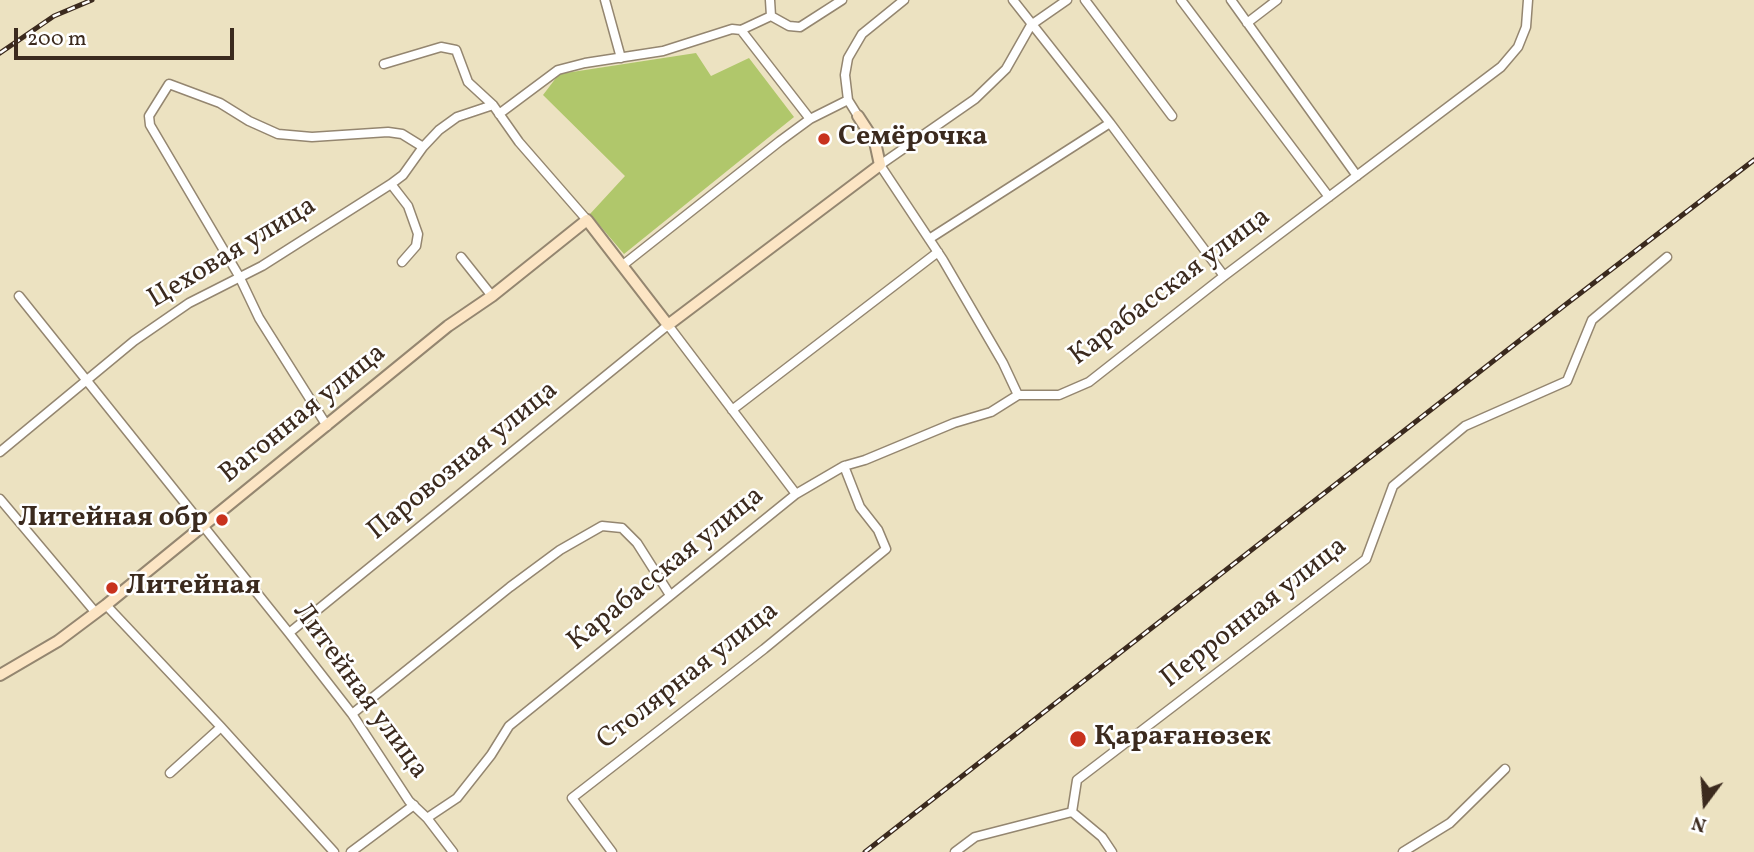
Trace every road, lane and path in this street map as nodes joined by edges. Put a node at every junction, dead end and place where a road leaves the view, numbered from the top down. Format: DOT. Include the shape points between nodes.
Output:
graph roads {
  1 [pos="605,0"];
  2 [pos="770,0"];
  3 [pos="842,0"];
  4 [pos="904,0"];
  5 [pos="1013,0"];
  6 [pos="1067,0"];
  7 [pos="1085,0"];
  8 [pos="1181,0"];
  9 [pos="1231,0"];
  10 [pos="1277,0"];
  11 [pos="1528,0"];
  12 [pos="771,16"];
  13 [pos="1247,23"];
  14 [pos="1031,25"];
  15 [pos="741,30"];
  16 [pos="621,58"];
  17 [pos="384,64"];
  18 [pos="848,100"];
  19 [pos="493,105"];
  20 [pos="499,114"];
  21 [pos="858,116"];
  22 [pos="1172,116"];
  23 [pos="810,119"];
  24 [pos="1110,122"];
  25 [pos="423,147"];
  26 [pos="880,165"];
  27 [pos="1357,176"];
  28 [pos="391,184"];
  29 [pos="1329,197"];
  30 [pos="587,220"];
  31 [pos="929,239"];
  32 [pos="938,252"];
  33 [pos="461,257"];
  34 [pos="1667,257"];
  35 [pos="401,262"];
  36 [pos="623,265"];
  37 [pos="239,276"];
  38 [pos="1224,276"];
  39 [pos="19,296"];
  40 [pos="492,296"];
  41 [pos="668,326"];
  42 [pos="86,381"];
  43 [pos="1018,395"];
  44 [pos="732,410"];
  45 [pos="327,426"];
  46 [pos="0,452"];
  47 [pos="844,466"];
  48 [pos="796,494"];
  49 [pos="0,499"];
  50 [pos="203,526"];
  51 [pos="670,596"];
  52 [pos="107,605"];
  53 [pos="96,613"];
  54 [pos="289,633"];
  55 [pos="0,676"];
  56 [pos="352,714"];
  57 [pos="221,727"];
  58 [pos="1505,769"];
  59 [pos="170,773"];
  60 [pos="414,805"];
  61 [pos="1072,812"];
  62 [pos="427,818"];
  63 [pos="334,852"];
  64 [pos="351,852"];
  65 [pos="453,852"];
  66 [pos="611,852"];
  67 [pos="955,852"];
  68 [pos="1112,852"];
  69 [pos="1403,852"];
  1 -- 16 [label="street"];
  2 -- 12 [label="street"];
  3 -- 12 [label="street" via="800,27"];
  4 -- 18 [label="street" via="862,34 848,58"];
  5 -- 14 [label="street"];
  6 -- 14 [label="street"];
  7 -- 22 [label="street"];
  8 -- 29 [label="street"];
  9 -- 13 [label="street"];
  10 -- 13 [label="street"];
  11 -- 27 [label="street, Карабасская улица" via="1526,27 1518,47 1501,67"];
  12 -- 15 [label="street"];
  13 -- 27 [label="street"];
  14 -- 24 [label="street"];
  14 -- 26 [label="street" via="1006,69 975,99"];
  15 -- 16 [label="street"];
  15 -- 23 [label="street"];
  16 -- 20 [label="street" via="558,70"];
  17 -- 19 [label="street" via="441,47 456,50 468,82"];
  18 -- 21 [label="street"];
  18 -- 23 [label="street"];
  19 -- 20 [label="street"];
  19 -- 25 [label="street, Цеховая улица" via="457,117"];
  20 -- 30 [label="street"];
  21 -- 26 [label="street" via="875,142"];
  23 -- 36 [label="street"];
  24 -- 31 [label="street"];
  24 -- 38 [label="street"];
  25 -- 28 [label="street, Цеховая улица" via="403,176"];
  25 -- 37 [label="street" via="402,134 388,132 312,137 278,134 219,103 169,84 149,116 150,125"];
  26 -- 31 [label="street"];
  26 -- 41 [label="street"];
  27 -- 29 [label="street, Карабасская улица"];
  28 -- 35 [label="street" via="408,206 418,234 416,246"];
  28 -- 37 [label="street, Цеховая улица"];
  29 -- 38 [label="street, Карабасская улица"];
  30 -- 36 [label="street"];
  30 -- 40 [label="street, Вагонная улица"];
  31 -- 32 [label="street"];
  32 -- 43 [label="street"];
  32 -- 44 [label="street"];
  33 -- 40 [label="street"];
  34 -- 61 [label="street, Перронная улица" via="1592,320 1567,382 1465,426 1393,486 1366,559 1077,780"];
  36 -- 41 [label="street"];
  37 -- 42 [label="street, Цеховая улица" via="189,303"];
  37 -- 45 [label="street" via="280,354"];
  38 -- 43 [label="street, Карабасская улица" via="1088,382 1059,395"];
  39 -- 42 [label="street, Литейная улица"];
  40 -- 45 [label="street, Вагонная улица"];
  41 -- 44 [label="street"];
  41 -- 54 [label="street, Паровозная улица"];
  42 -- 46 [label="street, Цеховая улица"];
  42 -- 50 [label="street, Литейная улица"];
  43 -- 47 [label="street, Карабасская улица" via="991,412"];
  44 -- 48 [label="street"];
  45 -- 50 [label="street, Вагонная улица"];
  47 -- 48 [label="street, Карабасская улица"];
  47 -- 66 [label="street, Столярная улица" via="860,507 878,530 886,550 572,798"];
  48 -- 51 [label="street, Карабасская улица"];
  49 -- 53 [label="street"];
  50 -- 52 [label="street, Вагонная улица"];
  50 -- 54 [label="street, Литейная улица"];
  51 -- 56 [label="street" via="622,528 602,526 510,587"];
  51 -- 62 [label="street, Карабасская улица" via="509,726 463,791"];
  52 -- 53 [label="street, Вагонная улица"];
  52 -- 57 [label="street"];
  53 -- 55 [label="street, Вагонная улица"];
  54 -- 56 [label="street, Литейная улица"];
  56 -- 60 [label="street, Литейная улица"];
  57 -- 59 [label="street"];
  57 -- 63 [label="street"];
  58 -- 69 [label="street" via="1450,823"];
  60 -- 62 [label="street, Литейная улица"];
  60 -- 64 [label="street"];
  61 -- 67 [label="street" via="975,837"];
  61 -- 68 [label="street" via="1102,837"];
  62 -- 65 [label="street, Литейная улица"];
}
